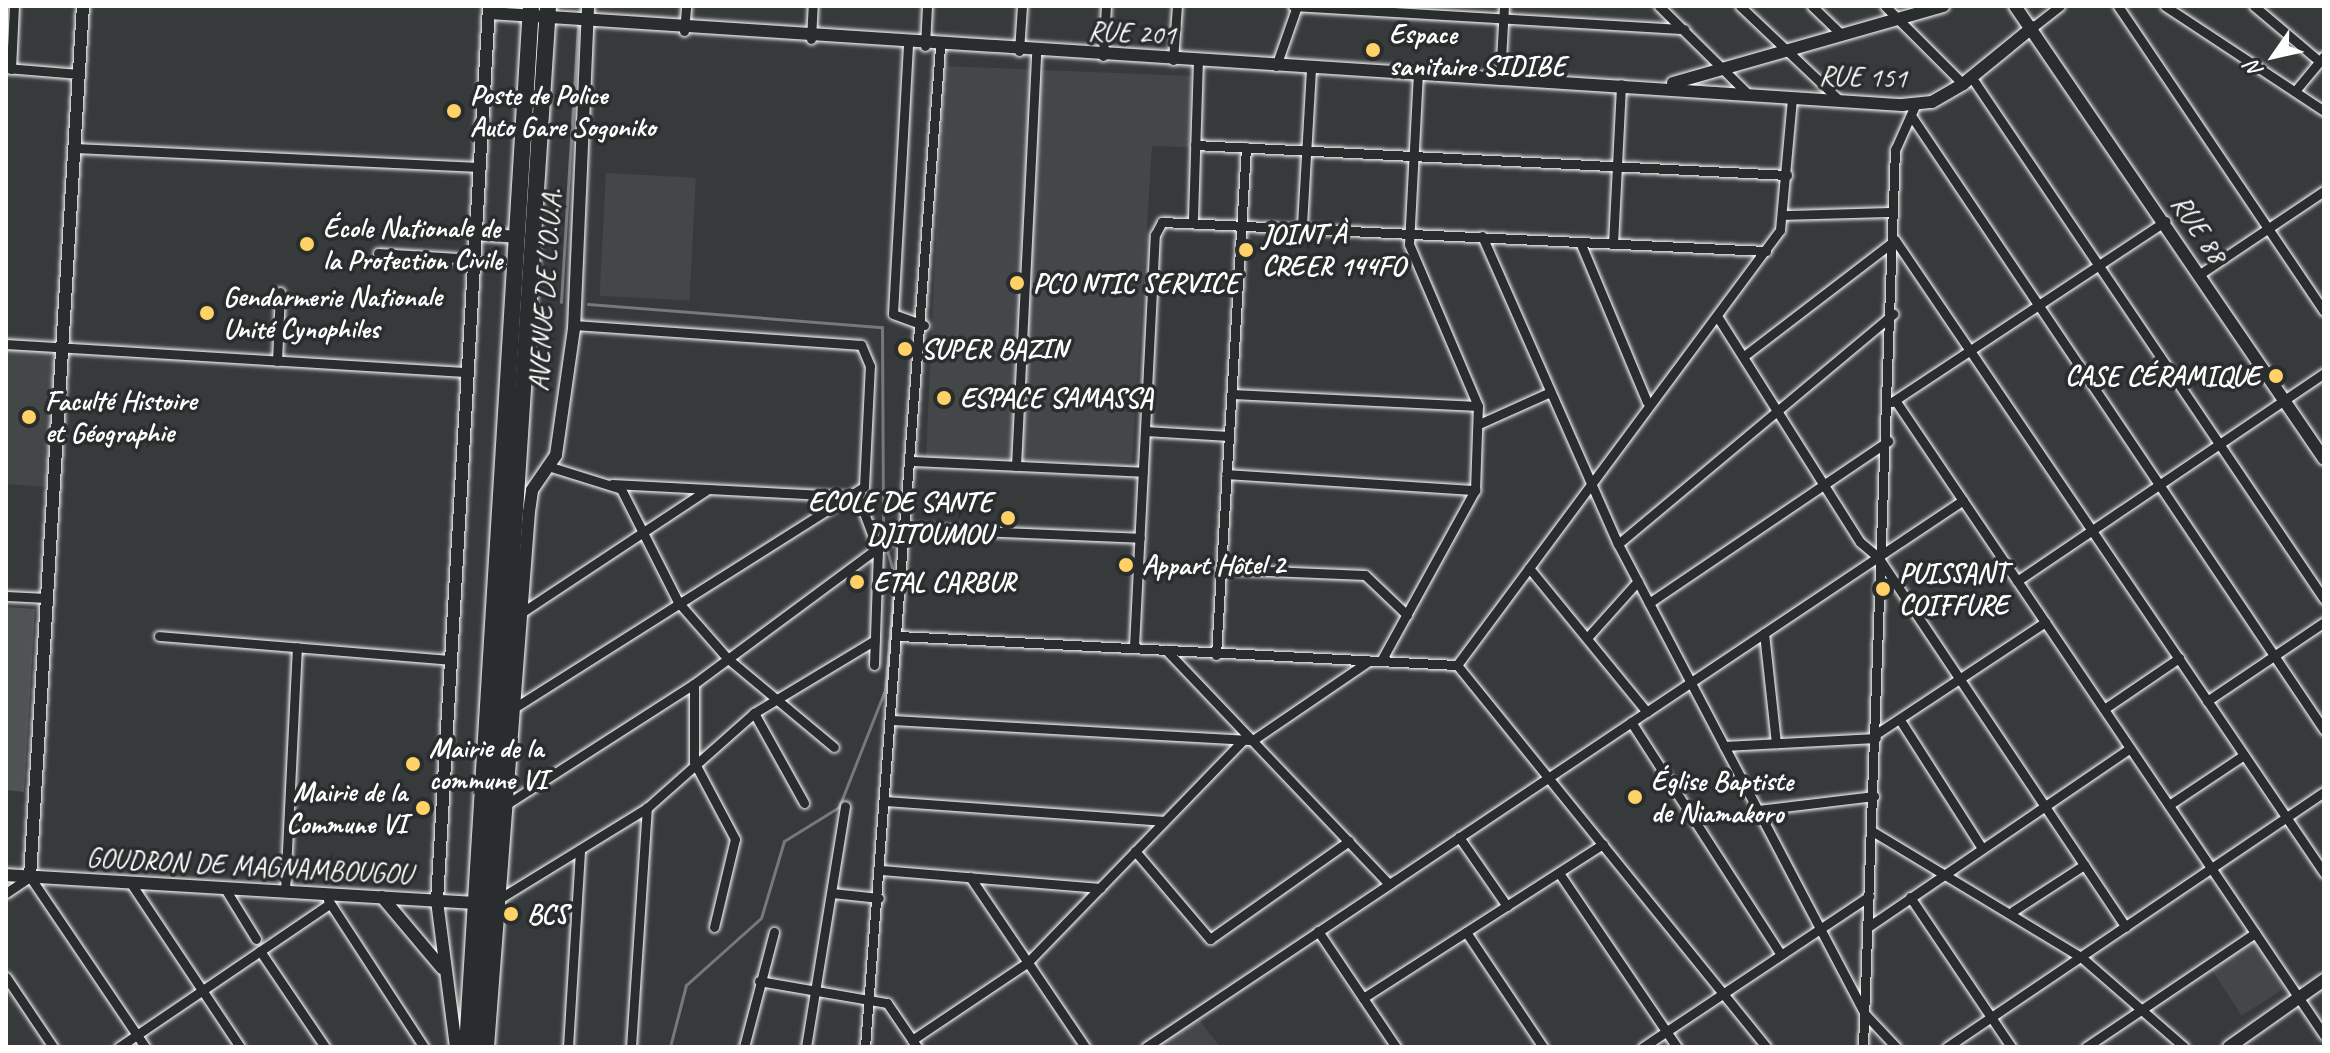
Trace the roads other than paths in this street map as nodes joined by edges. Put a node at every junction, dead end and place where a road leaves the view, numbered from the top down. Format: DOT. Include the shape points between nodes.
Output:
graph roads {
  1 [pos="14,6"];
  2 [pos="83,6"];
  3 [pos="588,6"];
  4 [pos="686,6"];
  5 [pos="813,6"];
  6 [pos="927,6"];
  7 [pos="1022,6"];
  8 [pos="1106,6"];
  9 [pos="1177,6"];
  10 [pos="1295,6"];
  11 [pos="1504,6"];
  12 [pos="1659,6"];
  13 [pos="1740,6"];
  14 [pos="1812,6"];
  15 [pos="1885,6"];
  16 [pos="1943,6"];
  17 [pos="2015,6"];
  18 [pos="2060,6"];
  19 [pos="2118,6"];
  20 [pos="2167,6"];
  21 [pos="2254,6"];
  22 [pos="1366,8"];
  23 [pos="489,10"];
  24 [pos="539,13"];
  25 [pos="1503,19"];
  26 [pos="1899,19"];
  27 [pos="587,25"];
  28 [pos="2033,27"];
  29 [pos="1684,29"];
  30 [pos="684,31"];
  31 [pos="1842,35"];
  32 [pos="811,39"];
  33 [pos="908,45"];
  34 [pos="925,46"];
  35 [pos="940,47"];
  36 [pos="1787,51"];
  37 [pos="1019,52"];
  38 [pos="1036,52"];
  39 [pos="1103,56"];
  40 [pos="2321,58"];
  41 [pos="1173,60"];
  42 [pos="1198,61"];
  43 [pos="1276,66"];
  44 [pos="8,68"];
  45 [pos="1311,68"];
  46 [pos="1725,69"];
  47 [pos="1418,73"];
  48 [pos="79,74"];
  49 [pos="1500,78"];
  50 [pos="1968,81"];
  51 [pos="1621,84"];
  52 [pos="1668,85"];
  53 [pos="2295,91"];
  54 [pos="1750,96"];
  55 [pos="1792,98"];
  56 [pos="1840,101"];
  57 [pos="1916,103"];
  58 [pos="2324,111"];
  59 [pos="1912,117"];
  60 [pos="1195,145"];
  61 [pos="1246,147"];
  62 [pos="74,148"];
  63 [pos="1307,150"];
  64 [pos="1414,156"];
  65 [pos="480,167"];
  66 [pos="1617,167"];
  67 [pos="1787,175"];
  68 [pos="2324,191"];
  69 [pos="1893,212"];
  70 [pos="1785,215"];
  71 [pos="1193,218"];
  72 [pos="1242,221"];
  73 [pos="2165,221"];
  74 [pos="1302,225"];
  75 [pos="2268,228"];
  76 [pos="1410,231"];
  77 [pos="476,234"];
  78 [pos="1482,236"];
  79 [pos="515,237"];
  80 [pos="1895,240"];
  81 [pos="1580,242"];
  82 [pos="1613,244"];
  83 [pos="1766,251"];
  84 [pos="378,253"];
  85 [pos="474,259"];
  86 [pos="2099,266"];
  87 [pos="2200,274"];
  88 [pos="280,292"];
  89 [pos="2038,307"];
  90 [pos="2324,311"];
  91 [pos="1893,314"];
  92 [pos="1717,316"];
  93 [pos="575,325"];
  94 [pos="924,325"];
  95 [pos="6,344"];
  96 [pos="62,348"];
  97 [pos="1972,352"];
  98 [pos="1744,356"];
  99 [pos="277,361"];
  100 [pos="468,372"];
  101 [pos="2324,373"];
  102 [pos="1548,393"];
  103 [pos="1232,394"];
  104 [pos="2284,400"];
  105 [pos="1647,402"];
  106 [pos="1893,403"];
  107 [pos="1478,406"];
  108 [pos="1780,409"];
  109 [pos="1479,424"];
  110 [pos="1145,431"];
  111 [pos="1229,436"];
  112 [pos="1888,441"];
  113 [pos="2219,444"];
  114 [pos="2324,459"];
  115 [pos="912,461"];
  116 [pos="1016,466"];
  117 [pos="551,467"];
  118 [pos="1143,472"];
  119 [pos="1226,474"];
  120 [pos="1828,482"];
  121 [pos="612,484"];
  122 [pos="1588,484"];
  123 [pos="2159,485"];
  124 [pos="708,489"];
  125 [pos="1475,490"];
  126 [pos="858,497"];
  127 [pos="1963,500"];
  128 [pos="903,530"];
  129 [pos="2092,530"];
  130 [pos="647,536"];
  131 [pos="1140,538"];
  132 [pos="1618,544"];
  133 [pos="878,550"];
  134 [pos="1878,557"];
  135 [pos="1529,568"];
  136 [pos="1220,569"];
  137 [pos="1638,581"];
  138 [pos="2017,581"];
  139 [pos="6,596"];
  140 [pos="47,598"];
  141 [pos="2324,599"];
  142 [pos="678,602"];
  143 [pos="1649,603"];
  144 [pos="521,613"];
  145 [pos="1407,615"];
  146 [pos="2045,622"];
  147 [pos="2324,622"];
  148 [pos="1764,633"];
  149 [pos="159,636"];
  150 [pos="899,636"];
  151 [pos="1587,638"];
  152 [pos="875,640"];
  153 [pos="1134,646"];
  154 [pos="297,647"];
  155 [pos="1166,650"];
  156 [pos="1216,655"];
  157 [pos="2274,656"];
  158 [pos="727,658"];
  159 [pos="2179,658"];
  160 [pos="451,660"];
  161 [pos="1369,661"];
  162 [pos="1381,661"];
  163 [pos="874,665"];
  164 [pos="1457,665"];
  165 [pos="1960,679"];
  166 [pos="1690,682"];
  167 [pos="694,684"];
  168 [pos="778,696"];
  169 [pos="2207,701"];
  170 [pos="514,708"];
  171 [pos="2104,709"];
  172 [pos="1647,712"];
  173 [pos="754,713"];
  174 [pos="892,720"];
  175 [pos="1900,720"];
  176 [pos="1631,722"];
  177 [pos="2324,730"];
  178 [pos="1876,736"];
  179 [pos="1248,740"];
  180 [pos="1776,743"];
  181 [pos="1724,746"];
  182 [pos="834,747"];
  183 [pos="2130,748"];
  184 [pos="2244,755"];
  185 [pos="694,762"];
  186 [pos="1548,778"];
  187 [pos="2324,792"];
  188 [pos="1874,796"];
  189 [pos="886,801"];
  190 [pos="804,803"];
  191 [pos="507,804"];
  192 [pos="2169,805"];
  193 [pos="845,806"];
  194 [pos="2045,806"];
  195 [pos="647,808"];
  196 [pos="1758,810"];
  197 [pos="2286,818"];
  198 [pos="1164,821"];
  199 [pos="1872,831"];
  200 [pos="1459,837"];
  201 [pos="1349,841"];
  202 [pos="1603,844"];
  203 [pos="1982,848"];
  204 [pos="1135,851"];
  205 [pos="580,852"];
  206 [pos="2084,865"];
  207 [pos="2212,868"];
  208 [pos="881,870"];
  209 [pos="1948,871"];
  210 [pos="1559,873"];
  211 [pos="2324,873"];
  212 [pos="6,875"];
  213 [pos="30,877"];
  214 [pos="970,877"];
  215 [pos="130,882"];
  216 [pos="1389,884"];
  217 [pos="224,887"];
  218 [pos="1100,888"];
  219 [pos="285,891"];
  220 [pos="6,893"];
  221 [pos="832,893"];
  222 [pos="1869,896"];
  223 [pos="382,897"];
  224 [pos="1910,897"];
  225 [pos="879,898"];
  226 [pos="328,899"];
  227 [pos="437,901"];
  228 [pos="488,902"];
  229 [pos="1507,906"];
  230 [pos="2013,911"];
  231 [pos="714,927"];
  232 [pos="1868,927"];
  233 [pos="2126,927"];
  234 [pos="1820,929"];
  235 [pos="1318,931"];
  236 [pos="774,932"];
  237 [pos="1466,932"];
  238 [pos="2255,933"];
  239 [pos="256,939"];
  240 [pos="260,951"];
  241 [pos="1781,955"];
  242 [pos="2081,957"];
  243 [pos="1028,962"];
  244 [pos="446,974"];
  245 [pos="6,977"];
  246 [pos="2324,980"];
  247 [pos="759,981"];
  248 [pos="202,990"];
  249 [pos="816,991"];
  250 [pos="1725,993"];
  251 [pos="1363,998"];
  252 [pos="2299,998"];
  253 [pos="867,999"];
  254 [pos="2140,1010"];
  255 [pos="1865,1014"];
  256 [pos="1991,1017"];
  257 [pos="1667,1031"];
  258 [pos="137,1035"];
  259 [pos="2324,1035"];
  260 [pos="2102,1042"];
  261 [pos="915,1044"];
  262 [pos="53,1047"];
  263 [pos="119,1047"];
  264 [pos="145,1047"];
  265 [pos="240,1047"];
  266 [pos="325,1047"];
  267 [pos="424,1047"];
  268 [pos="456,1047"];
  269 [pos="467,1047"];
  270 [pos="480,1047"];
  271 [pos="488,1047"];
  272 [pos="568,1047"];
  273 [pos="631,1047"];
  274 [pos="744,1047"];
  275 [pos="806,1047"];
  276 [pos="865,1047"];
  277 [pos="1085,1047"];
  278 [pos="1146,1047"];
  279 [pos="1396,1047"];
  280 [pos="1543,1047"];
  281 [pos="1643,1047"];
  282 [pos="1677,1047"];
  283 [pos="1766,1047"];
  284 [pos="1863,1047"];
  285 [pos="1896,1047"];
  286 [pos="1947,1047"];
  287 [pos="2011,1047"];
  288 [pos="2086,1047"];
  289 [pos="2184,1047"];
  290 [pos="2229,1047"];
  1 -- 44 [label="street"];
  2 -- 48 [label="street"];
  3 -- 27 [label="street, AVENUE DE L'O.U.A."];
  4 -- 30 [label="street"];
  5 -- 32 [label="street"];
  6 -- 34 [label="street"];
  7 -- 37 [label="street"];
  8 -- 39 [label="street"];
  9 -- 41 [label="street"];
  10 -- 22 [label="street"];
  10 -- 43 [label="street"];
  11 -- 25 [label="street"];
  12 -- 29 [label="street"];
  13 -- 36 [label="street"];
  14 -- 31 [label="street"];
  15 -- 26 [label="street"];
  16 -- 26 [label="street"];
  17 -- 28 [label="street, RUE 88"];
  18 -- 28 [label="street"];
  19 -- 75 [label="street"];
  20 -- 53 [label="street"];
  21 -- 40 [label="street"];
  22 -- 25 [label="street"];
  23 -- 24 [label="street, RUE 201"];
  23 -- 65 [label="street"];
  24 -- 27 [label="street, RUE 201"];
  24 -- 79 [label="highway, AVENUE DE L'O.U.A."];
  24 -- 228 [label="highway, AVENUE DE L'O.U.A."];
  25 -- 29 [label="street"];
  25 -- 49 [label="street"];
  26 -- 31 [label="street"];
  26 -- 50 [label="street"];
  27 -- 30 [label="street, RUE 201"];
  27 -- 93 [label="street, AVENUE DE L'O.U.A."];
  28 -- 50 [label="street, RUE 151"];
  28 -- 73 [label="street, RUE 88"];
  29 -- 46 [label="street"];
  30 -- 32 [label="street, RUE 201"];
  31 -- 36 [label="street"];
  32 -- 33 [label="street, RUE 201"];
  33 -- 34 [label="street, RUE 201"];
  33 -- 94 [label="street" via="893,314"];
  34 -- 35 [label="street, RUE 201"];
  35 -- 37 [label="street, RUE 201"];
  35 -- 94 [label="street"];
  36 -- 46 [label="street"];
  36 -- 56 [label="street"];
  37 -- 38 [label="street, RUE 201"];
  38 -- 39 [label="street, RUE 201"];
  38 -- 116 [label="street"];
  39 -- 41 [label="street, RUE 201"];
  40 -- 53 [label="street"];
  41 -- 42 [label="street, RUE 201"];
  42 -- 43 [label="street, RUE 201"];
  42 -- 60 [label="street"];
  43 -- 45 [label="street, RUE 201"];
  44 -- 48 [label="street"];
  45 -- 47 [label="street, RUE 201"];
  45 -- 63 [label="street"];
  46 -- 52 [label="street"];
  46 -- 54 [label="street"];
  47 -- 49 [label="street, RUE 201"];
  47 -- 64 [label="street"];
  48 -- 62 [label="street"];
  49 -- 51 [label="street, RUE 201"];
  50 -- 57 [label="street, RUE 151"];
  50 -- 86 [label="street"];
  51 -- 52 [label="street, RUE 201"];
  51 -- 66 [label="street"];
  52 -- 54 [label="street, RUE 151"];
  53 -- 58 [label="street"];
  54 -- 55 [label="street, RUE 151"];
  55 -- 56 [label="street, RUE 151"];
  55 -- 67 [label="street"];
  56 -- 57 [label="street, RUE 151"];
  57 -- 59 [label="street"];
  59 -- 69 [label="street" via="1897,133"];
  59 -- 89 [label="street"];
  60 -- 61 [label="street"];
  60 -- 71 [label="street"];
  61 -- 63 [label="street"];
  61 -- 72 [label="street"];
  62 -- 65 [label="street"];
  62 -- 96 [label="street"];
  63 -- 64 [label="street"];
  63 -- 74 [label="street"];
  64 -- 66 [label="street"];
  64 -- 76 [label="street"];
  65 -- 77 [label="street"];
  66 -- 67 [label="street"];
  66 -- 82 [label="street"];
  67 -- 70 [label="street"];
  68 -- 75 [label="street"];
  69 -- 70 [label="street"];
  69 -- 80 [label="street"];
  70 -- 83 [label="street"];
  71 -- 72 [label="street"];
  71 -- 110 [label="street" via="1162,222 1155,235"];
  72 -- 74 [label="street"];
  72 -- 103 [label="street"];
  73 -- 86 [label="street"];
  73 -- 87 [label="street, RUE 88"];
  74 -- 76 [label="street"];
  75 -- 87 [label="street"];
  75 -- 90 [label="street"];
  76 -- 78 [label="street"];
  76 -- 107 [label="street"];
  77 -- 79 [label="street"];
  77 -- 85 [label="street"];
  78 -- 81 [label="street"];
  78 -- 102 [label="street"];
  79 -- 228 [label="highway, AVENUE DE L'O.U.A."];
  80 -- 91 [label="street"];
  80 -- 97 [label="street"];
  80 -- 98 [label="street"];
  81 -- 82 [label="street"];
  81 -- 105 [label="street"];
  82 -- 83 [label="street"];
  83 -- 92 [label="street"];
  84 -- 85 [label="street"];
  85 -- 100 [label="street"];
  86 -- 89 [label="street"];
  86 -- 113 [label="street"];
  87 -- 104 [label="street, RUE 88"];
  88 -- 99 [label="street"];
  89 -- 97 [label="street"];
  89 -- 123 [label="street"];
  91 -- 106 [label="street"];
  91 -- 108 [label="street"];
  92 -- 98 [label="street"];
  92 -- 105 [label="street"];
  93 -- 117 [label="street, AVENUE DE L'O.U.A."];
  93 -- 126 [label="street" via="861,345 870,366 871,404"];
  94 -- 115 [label="street"];
  95 -- 96 [label="street"];
  96 -- 99 [label="street"];
  96 -- 140 [label="street"];
  97 -- 106 [label="street"];
  97 -- 129 [label="street"];
  98 -- 108 [label="street"];
  99 -- 100 [label="street"];
  100 -- 160 [label="street"];
  101 -- 104 [label="street"];
  102 -- 109 [label="street"];
  102 -- 122 [label="street"];
  103 -- 107 [label="street"];
  103 -- 111 [label="street"];
  104 -- 113 [label="street"];
  104 -- 114 [label="street, RUE 88"];
  105 -- 122 [label="street"];
  106 -- 112 [label="street"];
  106 -- 127 [label="street"];
  107 -- 109 [label="street"];
  108 -- 120 [label="street"];
  108 -- 132 [label="street"];
  109 -- 125 [label="street"];
  110 -- 111 [label="street"];
  110 -- 118 [label="street"];
  111 -- 119 [label="street"];
  112 -- 120 [label="street"];
  112 -- 134 [label="street"];
  113 -- 123 [label="street"];
  113 -- 141 [label="street"];
  115 -- 116 [label="street"];
  115 -- 128 [label="street"];
  116 -- 118 [label="street"];
  117 -- 121 [label="street"];
  117 -- 144 [label="street, AVENUE DE L'O.U.A." via="532,490"];
  118 -- 131 [label="street"];
  119 -- 125 [label="street"];
  119 -- 136 [label="street"];
  120 -- 134 [label="street" via="1860,542"];
  120 -- 143 [label="street"];
  121 -- 124 [label="street"];
  121 -- 130 [label="street"];
  122 -- 132 [label="street"];
  122 -- 135 [label="street"];
  123 -- 129 [label="street"];
  123 -- 157 [label="street"];
  124 -- 126 [label="street"];
  124 -- 130 [label="street"];
  125 -- 145 [label="street"];
  126 -- 133 [label="street"];
  126 -- 142 [label="street"];
  127 -- 134 [label="street"];
  127 -- 138 [label="street"];
  128 -- 131 [label="street"];
  128 -- 133 [label="street"];
  128 -- 150 [label="street"];
  129 -- 138 [label="street"];
  129 -- 159 [label="street"];
  130 -- 142 [label="street"];
  130 -- 144 [label="street"];
  131 -- 153 [label="street"];
  132 -- 137 [label="street"];
  133 -- 152 [label="street"];
  133 -- 158 [label="street"];
  134 -- 148 [label="street"];
  134 -- 165 [label="street"];
  134 -- 178 [label="street"];
  135 -- 151 [label="street"];
  135 -- 164 [label="street"];
  136 -- 145 [label="street" via="1365,575"];
  136 -- 156 [label="street"];
  137 -- 143 [label="street"];
  137 -- 151 [label="street"];
  138 -- 146 [label="street"];
  139 -- 140 [label="street"];
  140 -- 213 [label="street"];
  142 -- 158 [label="street"];
  142 -- 170 [label="street"];
  143 -- 166 [label="street"];
  144 -- 170 [label="street, AVENUE DE L'O.U.A."];
  145 -- 162 [label="street"];
  146 -- 165 [label="street"];
  146 -- 171 [label="street"];
  147 -- 157 [label="street"];
  148 -- 166 [label="street"];
  148 -- 180 [label="street"];
  149 -- 154 [label="street"];
  150 -- 153 [label="street"];
  150 -- 174 [label="street"];
  151 -- 172 [label="street"];
  152 -- 163 [label="street"];
  152 -- 168 [label="street"];
  153 -- 155 [label="street"];
  154 -- 160 [label="street"];
  154 -- 219 [label="street"];
  155 -- 156 [label="street"];
  155 -- 179 [label="street"];
  156 -- 161 [label="street"];
  157 -- 169 [label="street"];
  157 -- 177 [label="street"];
  158 -- 167 [label="street"];
  158 -- 168 [label="street"];
  159 -- 169 [label="street"];
  159 -- 171 [label="street"];
  160 -- 227 [label="street"];
  161 -- 162 [label="street"];
  161 -- 179 [label="street"];
  162 -- 164 [label="street"];
  164 -- 186 [label="street"];
  165 -- 175 [label="street"];
  165 -- 194 [label="street"];
  166 -- 172 [label="street"];
  166 -- 181 [label="street"];
  167 -- 185 [label="street"];
  167 -- 191 [label="street"];
  168 -- 173 [label="street"];
  168 -- 182 [label="street"];
  169 -- 184 [label="street"];
  170 -- 191 [label="street, AVENUE DE L'O.U.A."];
  171 -- 183 [label="street"];
  172 -- 176 [label="street"];
  173 -- 185 [label="street"];
  173 -- 190 [label="street"];
  174 -- 179 [label="street"];
  174 -- 189 [label="street"];
  175 -- 178 [label="street"];
  175 -- 203 [label="street"];
  176 -- 186 [label="street"];
  176 -- 241 [label="street"];
  178 -- 180 [label="street"];
  178 -- 188 [label="street"];
  179 -- 198 [label="street"];
  179 -- 201 [label="street"];
  180 -- 181 [label="street"];
  181 -- 196 [label="street"];
  183 -- 192 [label="street"];
  183 -- 194 [label="street"];
  184 -- 192 [label="street"];
  184 -- 197 [label="street"];
  185 -- 195 [label="street"];
  185 -- 231 [label="street" via="735,839"];
  186 -- 200 [label="street"];
  186 -- 202 [label="street"];
  187 -- 197 [label="street"];
  188 -- 196 [label="street"];
  188 -- 199 [label="street"];
  189 -- 198 [label="street"];
  189 -- 208 [label="street"];
  191 -- 228 [label="street, AVENUE DE L'O.U.A."];
  192 -- 207 [label="street"];
  193 -- 221 [label="street"];
  194 -- 203 [label="street"];
  194 -- 206 [label="street"];
  195 -- 205 [label="street"];
  195 -- 273 [label="street"];
  196 -- 234 [label="street"];
  197 -- 207 [label="street"];
  197 -- 211 [label="street"];
  198 -- 204 [label="street"];
  199 -- 209 [label="street"];
  199 -- 222 [label="street"];
  200 -- 216 [label="street"];
  200 -- 229 [label="street"];
  201 -- 204 [label="street" via="1210,939"];
  201 -- 216 [label="street"];
  202 -- 210 [label="street"];
  202 -- 250 [label="street"];
  203 -- 209 [label="street"];
  204 -- 218 [label="street"];
  205 -- 228 [label="street"];
  205 -- 272 [label="street"];
  206 -- 230 [label="street"];
  206 -- 233 [label="street"];
  207 -- 233 [label="street"];
  207 -- 238 [label="street"];
  208 -- 214 [label="street"];
  208 -- 225 [label="street"];
  209 -- 224 [label="street"];
  209 -- 230 [label="street"];
  210 -- 229 [label="street"];
  210 -- 257 [label="street"];
  212 -- 213 [label="street, GOUDRON DE MAGNAMBOUGOU"];
  213 -- 215 [label="street, GOUDRON DE MAGNAMBOUGOU"];
  213 -- 220 [label="street"];
  213 -- 258 [label="street"];
  214 -- 218 [label="street"];
  214 -- 243 [label="street"];
  215 -- 217 [label="street, GOUDRON DE MAGNAMBOUGOU"];
  215 -- 248 [label="street"];
  216 -- 235 [label="street"];
  217 -- 219 [label="street, GOUDRON DE MAGNAMBOUGOU"];
  217 -- 239 [label="street"];
  218 -- 243 [label="street"];
  219 -- 226 [label="street, GOUDRON DE MAGNAMBOUGOU"];
  221 -- 225 [label="street"];
  221 -- 249 [label="street"];
  222 -- 232 [label="street"];
  222 -- 234 [label="street"];
  223 -- 226 [label="street, GOUDRON DE MAGNAMBOUGOU"];
  223 -- 227 [label="street, GOUDRON DE MAGNAMBOUGOU"];
  223 -- 244 [label="street"];
  224 -- 232 [label="street"];
  224 -- 256 [label="street"];
  225 -- 253 [label="street"];
  226 -- 240 [label="street"];
  226 -- 267 [label="street"];
  227 -- 228 [label="street, GOUDRON DE MAGNAMBOUGOU"];
  227 -- 244 [label="street"];
  228 -- 269 [label="highway, AVENUE DE L'O.U.A."];
  228 -- 270 [label="highway, AVENUE DE L'O.U.A."];
  228 -- 271 [label="street, AVENUE DE L'O.U.A."];
  229 -- 237 [label="street"];
  230 -- 242 [label="street"];
  232 -- 255 [label="street"];
  233 -- 242 [label="street"];
  234 -- 241 [label="street"];
  234 -- 255 [label="street"];
  235 -- 251 [label="street"];
  235 -- 278 [label="street"];
  236 -- 247 [label="street"];
  237 -- 251 [label="street"];
  237 -- 280 [label="street"];
  238 -- 252 [label="street"];
  238 -- 254 [label="street"];
  240 -- 248 [label="street"];
  240 -- 266 [label="street"];
  241 -- 250 [label="street"];
  242 -- 254 [label="street"];
  242 -- 256 [label="street"];
  243 -- 261 [label="street"];
  243 -- 277 [label="street"];
  244 -- 268 [label="street"];
  245 -- 262 [label="street"];
  246 -- 252 [label="street"];
  247 -- 249 [label="street"];
  247 -- 274 [label="street"];
  248 -- 258 [label="street"];
  248 -- 265 [label="street"];
  249 -- 253 [label="street"];
  249 -- 275 [label="street"];
  250 -- 257 [label="street"];
  250 -- 283 [label="street"];
  251 -- 279 [label="street"];
  252 -- 259 [label="street"];
  252 -- 290 [label="street"];
  253 -- 261 [label="street" via="887,1003"];
  253 -- 276 [label="street"];
  254 -- 260 [label="street"];
  254 -- 289 [label="street"];
  255 -- 284 [label="street"];
  255 -- 285 [label="street"];
  256 -- 286 [label="street"];
  256 -- 287 [label="street"];
  257 -- 281 [label="street"];
  257 -- 282 [label="street"];
  258 -- 263 [label="street"];
  258 -- 264 [label="street"];
  260 -- 288 [label="street"];
}
